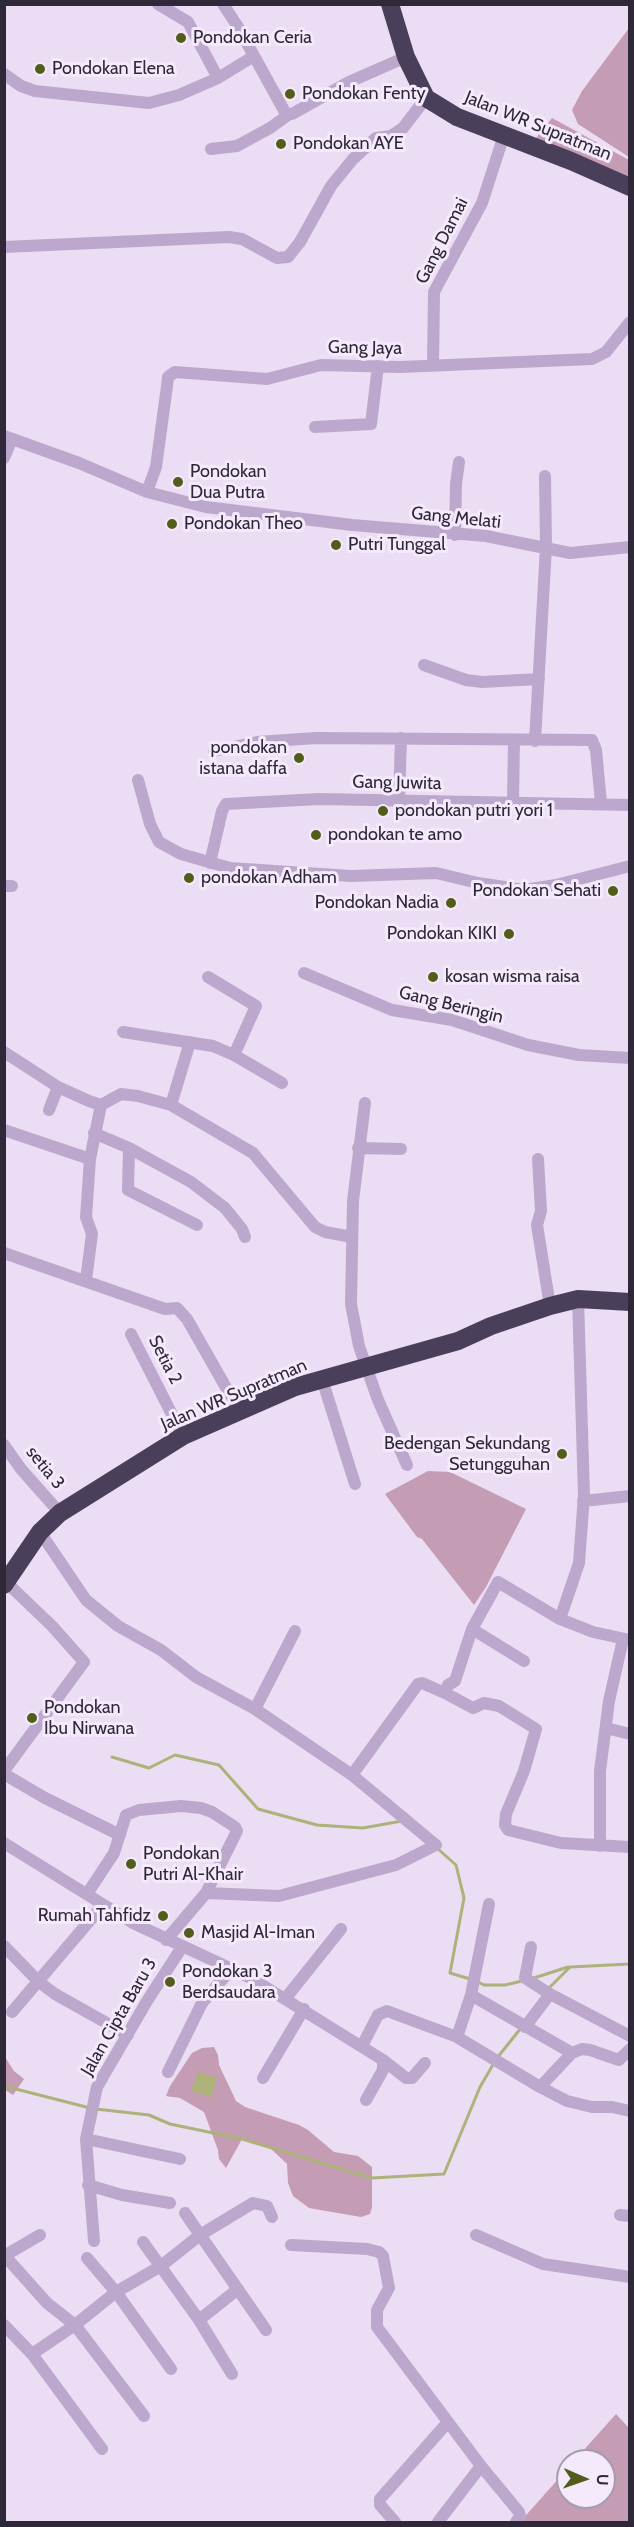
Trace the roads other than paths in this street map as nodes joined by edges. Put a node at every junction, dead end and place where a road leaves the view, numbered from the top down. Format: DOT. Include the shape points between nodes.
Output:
graph roads {
  1 [pos="158,4"];
  2 [pos="223,4"];
  3 [pos="390,4"];
  4 [pos="254,57"];
  5 [pos="406,57"];
  6 [pos="4,74"];
  7 [pos="218,78"];
  8 [pos="426,98"];
  9 [pos="288,114"];
  10 [pos="504,135"];
  11 [pos="211,148"];
  12 [pos="630,187"];
  13 [pos="4,247"];
  14 [pos="630,322"];
  15 [pos="378,366"];
  16 [pos="433,366"];
  17 [pos="315,427"];
  18 [pos="8,438"];
  19 [pos="4,458"];
  20 [pos="459,462"];
  21 [pos="545,476"];
  22 [pos="147,492"];
  23 [pos="455,535"];
  24 [pos="546,547"];
  25 [pos="630,547"];
  26 [pos="424,665"];
  27 [pos="539,679"];
  28 [pos="401,738"];
  29 [pos="514,740"];
  30 [pos="536,741"];
  31 [pos="214,752"];
  32 [pos="138,780"];
  33 [pos="399,801"];
  34 [pos="513,802"];
  35 [pos="601,803"];
  36 [pos="630,805"];
  37 [pos="210,863"];
  38 [pos="630,866"];
  39 [pos="304,973"];
  40 [pos="208,977"];
  41 [pos="123,1032"];
  42 [pos="190,1042"];
  43 [pos="4,1052"];
  44 [pos="234,1055"];
  45 [pos="630,1058"];
  46 [pos="282,1083"];
  47 [pos="58,1087"];
  48 [pos="365,1103"];
  49 [pos="101,1105"];
  50 [pos="171,1105"];
  51 [pos="49,1110"];
  52 [pos="4,1130"];
  53 [pos="94,1133"];
  54 [pos="129,1148"];
  55 [pos="358,1148"];
  56 [pos="401,1149"];
  57 [pos="90,1159"];
  58 [pos="538,1159"];
  59 [pos="197,1225"];
  60 [pos="245,1237"];
  61 [pos="352,1237"];
  62 [pos="4,1253"];
  63 [pos="86,1280"];
  64 [pos="578,1299"];
  65 [pos="630,1302"];
  66 [pos="550,1306"];
  67 [pos="131,1334"];
  68 [pos="368,1366"];
  69 [pos="322,1379"];
  70 [pos="240,1412"];
  71 [pos="183,1436"];
  72 [pos="4,1444"];
  73 [pos="407,1465"];
  74 [pos="355,1484"];
  75 [pos="630,1496"];
  76 [pos="583,1501"];
  77 [pos="60,1513"];
  78 [pos="40,1532"];
  79 [pos="5,1583"];
  80 [pos="561,1619"];
  81 [pos="472,1629"];
  82 [pos="295,1631"];
  83 [pos="626,1639"];
  84 [pos="524,1661"];
  85 [pos="445,1693"];
  86 [pos="255,1708"];
  87 [pos="606,1728"];
  88 [pos="630,1734"];
  89 [pos="4,1773"];
  90 [pos="352,1775"];
  91 [pos="120,1835"];
  92 [pos="6,1846"];
  93 [pos="600,1846"];
  94 [pos="630,1847"];
  95 [pos="206,1893"];
  96 [pos="87,1894"];
  97 [pos="489,1904"];
  98 [pos="103,1905"];
  99 [pos="341,1929"];
  100 [pos="166,1940"];
  101 [pos="4,1946"];
  102 [pos="182,1947"];
  103 [pos="531,1947"];
  104 [pos="232,1968"];
  105 [pos="39,1982"];
  106 [pos="472,1986"];
  107 [pos="548,1993"];
  108 [pos="285,1999"];
  109 [pos="304,2010"];
  110 [pos="12,2012"];
  111 [pos="522,2025"];
  112 [pos="128,2035"];
  113 [pos="630,2036"];
  114 [pos="457,2037"];
  115 [pos="362,2046"];
  116 [pos="630,2049"];
  117 [pos="572,2053"];
  118 [pos="383,2060"];
  119 [pos="425,2063"];
  120 [pos="168,2072"];
  121 [pos="262,2078"];
  122 [pos="540,2087"];
  123 [pos="366,2100"];
  124 [pos="630,2111"];
  125 [pos="86,2139"];
  126 [pos="180,2159"];
  127 [pos="88,2185"];
  128 [pos="170,2203"];
  129 [pos="185,2212"];
  130 [pos="272,2217"];
  131 [pos="40,2235"];
  132 [pos="200,2235"];
  133 [pos="477,2235"];
  134 [pos="94,2241"];
  135 [pos="143,2242"];
  136 [pos="291,2245"];
  137 [pos="5,2256"];
  138 [pos="87,2258"];
  139 [pos="161,2266"];
  140 [pos="630,2277"];
  141 [pos="238,2289"];
  142 [pos="116,2292"];
  143 [pos="199,2320"];
  144 [pos="4,2325"];
  145 [pos="75,2325"];
  146 [pos="266,2330"];
  147 [pos="32,2354"];
  148 [pos="171,2369"];
  149 [pos="232,2374"];
  150 [pos="144,2416"];
  151 [pos="448,2422"];
  152 [pos="102,2449"];
  153 [pos="481,2466"];
  154 [pos="395,2523"];
  155 [pos="438,2523"];
  156 [pos="516,2523"];
  1 -- 7 [label="street" via="188,22"];
  2 -- 4 [label="street"];
  3 -- 5 [label="highway"];
  4 -- 7 [label="street"];
  4 -- 9 [label="street"];
  5 -- 8 [label="highway"];
  5 -- 9 [label="street"];
  6 -- 7 [label="street" via="35,92 142,103 179,95"];
  8 -- 10 [label="highway, Jalan WR Supratman" via="457,117"];
  8 -- 13 [label="street" via="403,128 391,136 376,138 353,159 331,186 288,257 277,258 242,239 229,237"];
  9 -- 11 [label="street" via="237,146"];
  10 -- 12 [label="highway, Jalan WR Supratman"];
  10 -- 16 [label="street, Gang Damai" via="482,203 434,292"];
  14 -- 16 [label="street, Gang Jaya" via="606,352 592,359"];
  15 -- 16 [label="street, Gang Jaya"];
  15 -- 17 [label="street" via="371,424"];
  15 -- 22 [label="street, Gang Jaya" via="321,365 258,379 175,372 168,377 156,467"];
  18 -- 19 [label="street"];
  18 -- 22 [label="street, Gang Melati"];
  20 -- 23 [label="street"];
  21 -- 24 [label="street"];
  22 -- 23 [label="street, Gang Melati" via="206,507"];
  23 -- 24 [label="street, Gang Melati" via="486,536"];
  24 -- 25 [label="street, Gang Melati" via="579,553"];
  24 -- 27 [label="street"];
  26 -- 27 [label="street" via="482,682"];
  27 -- 30 [label="street"];
  28 -- 29 [label="street"];
  28 -- 31 [label="street" via="257,742"];
  28 -- 33 [label="street"];
  29 -- 30 [label="street"];
  29 -- 34 [label="street"];
  30 -- 35 [label="street" via="593,741"];
  32 -- 37 [label="street" via="159,842 180,854"];
  33 -- 34 [label="street, Gang Juwita"];
  33 -- 37 [label="street, Gang Juwita" via="299,799 226,804"];
  34 -- 35 [label="street, Gang Juwita"];
  35 -- 36 [label="street, Gang Juwita"];
  37 -- 38 [label="street" via="246,871 351,876 436,873 524,890"];
  39 -- 45 [label="street, Gang Beringin" via="392,1010 452,1020 528,1046"];
  40 -- 44 [label="street" via="256,1006"];
  41 -- 42 [label="street"];
  42 -- 44 [label="street"];
  42 -- 50 [label="street"];
  43 -- 47 [label="street"];
  44 -- 46 [label="street"];
  47 -- 49 [label="street"];
  47 -- 51 [label="street"];
  48 -- 55 [label="street"];
  49 -- 50 [label="street" via="121,1095 138,1095"];
  49 -- 53 [label="street"];
  50 -- 61 [label="street" via="253,1153 315,1227"];
  52 -- 57 [label="street"];
  53 -- 54 [label="street"];
  53 -- 57 [label="street"];
  54 -- 59 [label="street" via="128,1190"];
  54 -- 60 [label="street" via="191,1182 225,1208"];
  55 -- 56 [label="street"];
  55 -- 61 [label="street"];
  57 -- 63 [label="street" via="87,1217 92,1234"];
  58 -- 66 [label="street" via="541,1211 537,1225"];
  61 -- 68 [label="street" via="351,1304 359,1346"];
  62 -- 63 [label="street"];
  63 -- 70 [label="street" via="165,1309 177,1308"];
  64 -- 65 [label="highway, Jalan WR Supratman"];
  64 -- 66 [label="highway, Jalan WR Supratman"];
  64 -- 76 [label="street"];
  66 -- 68 [label="highway, Jalan WR Supratman" via="458,1341"];
  67 -- 71 [label="street, Setia 2"];
  68 -- 69 [label="highway, Jalan WR Supratman"];
  68 -- 73 [label="street" via="378,1400"];
  69 -- 70 [label="highway, Jalan WR Supratman"];
  69 -- 74 [label="street"];
  70 -- 71 [label="highway, Jalan WR Supratman"];
  71 -- 77 [label="highway, Jalan WR Supratman"];
  72 -- 77 [label="street, setia 3"];
  75 -- 76 [label="street"];
  76 -- 80 [label="street" via="579,1563"];
  77 -- 78 [label="highway, Jalan WR Supratman"];
  78 -- 79 [label="highway, Jalan WR Supratman"];
  78 -- 86 [label="street" via="86,1600 196,1677"];
  79 -- 89 [label="street" via="84,1662"];
  80 -- 81 [label="street" via="498,1582"];
  80 -- 83 [label="street" via="593,1632"];
  81 -- 84 [label="street"];
  81 -- 85 [label="street" via="459,1673"];
  82 -- 86 [label="street"];
  83 -- 87 [label="street"];
  85 -- 90 [label="street" via="418,1684"];
  85 -- 93 [label="street" via="473,1708 484,1703 499,1706 536,1729 506,1814 508,1830 561,1843"];
  86 -- 90 [label="street"];
  87 -- 88 [label="street"];
  87 -- 93 [label="street" via="600,1771"];
  89 -- 91 [label="street"];
  90 -- 95 [label="street" via="434,1847 396,1865 279,1896"];
  91 -- 95 [label="street" via="129,1813 181,1806 212,1812 235,1827 236,1835"];
  91 -- 96 [label="street" via="114,1853"];
  92 -- 96 [label="street"];
  93 -- 94 [label="street"];
  95 -- 100 [label="street"];
  96 -- 98 [label="street"];
  97 -- 106 [label="street"];
  98 -- 100 [label="street"];
  98 -- 105 [label="street"];
  99 -- 108 [label="street"];
  100 -- 102 [label="street"];
  101 -- 105 [label="street"];
  102 -- 104 [label="street"];
  102 -- 112 [label="street, Jalan Cipta Baru 3"];
  103 -- 107 [label="street" via="528,1980"];
  104 -- 108 [label="street"];
  104 -- 120 [label="street" via="202,2003"];
  105 -- 110 [label="street"];
  105 -- 112 [label="street"];
  106 -- 111 [label="street"];
  106 -- 114 [label="street"];
  107 -- 111 [label="street"];
  107 -- 113 [label="street"];
  108 -- 109 [label="street"];
  109 -- 115 [label="street"];
  109 -- 121 [label="street"];
  111 -- 117 [label="street"];
  112 -- 125 [label="street, Jalan Cipta Baru 3" via="98,2087"];
  114 -- 115 [label="street" via="387,2011 378,2015"];
  114 -- 122 [label="street"];
  115 -- 118 [label="street"];
  116 -- 117 [label="street" via="620,2060 590,2050"];
  117 -- 122 [label="street"];
  118 -- 119 [label="street" via="406,2078 412,2078"];
  118 -- 123 [label="street" via="383,2070"];
  122 -- 124 [label="street" via="567,2101"];
  125 -- 126 [label="street"];
  125 -- 127 [label="street, Jalan Cipta Baru 3"];
  127 -- 128 [label="street"];
  127 -- 134 [label="street, Jalan Cipta Baru 3"];
  129 -- 132 [label="street"];
  130 -- 132 [label="street" via="267,2206 253,2203"];
  131 -- 137 [label="street"];
  132 -- 139 [label="street"];
  132 -- 141 [label="street"];
  133 -- 140 [label="street" via="543,2264"];
  135 -- 139 [label="street"];
  136 -- 151 [label="street" via="379,2252 389,2288 377,2310 377,2326"];
  137 -- 145 [label="street" via="47,2303"];
  138 -- 142 [label="street"];
  139 -- 142 [label="street"];
  139 -- 143 [label="street"];
  141 -- 143 [label="street"];
  141 -- 146 [label="street"];
  142 -- 145 [label="street"];
  142 -- 148 [label="street"];
  143 -- 149 [label="street"];
  144 -- 147 [label="street"];
  145 -- 147 [label="street"];
  145 -- 150 [label="street"];
  147 -- 152 [label="street"];
  151 -- 153 [label="street"];
  151 -- 154 [label="street" via="380,2499 380,2505"];
  153 -- 155 [label="street"];
  153 -- 156 [label="street" via="519,2512"];
}
